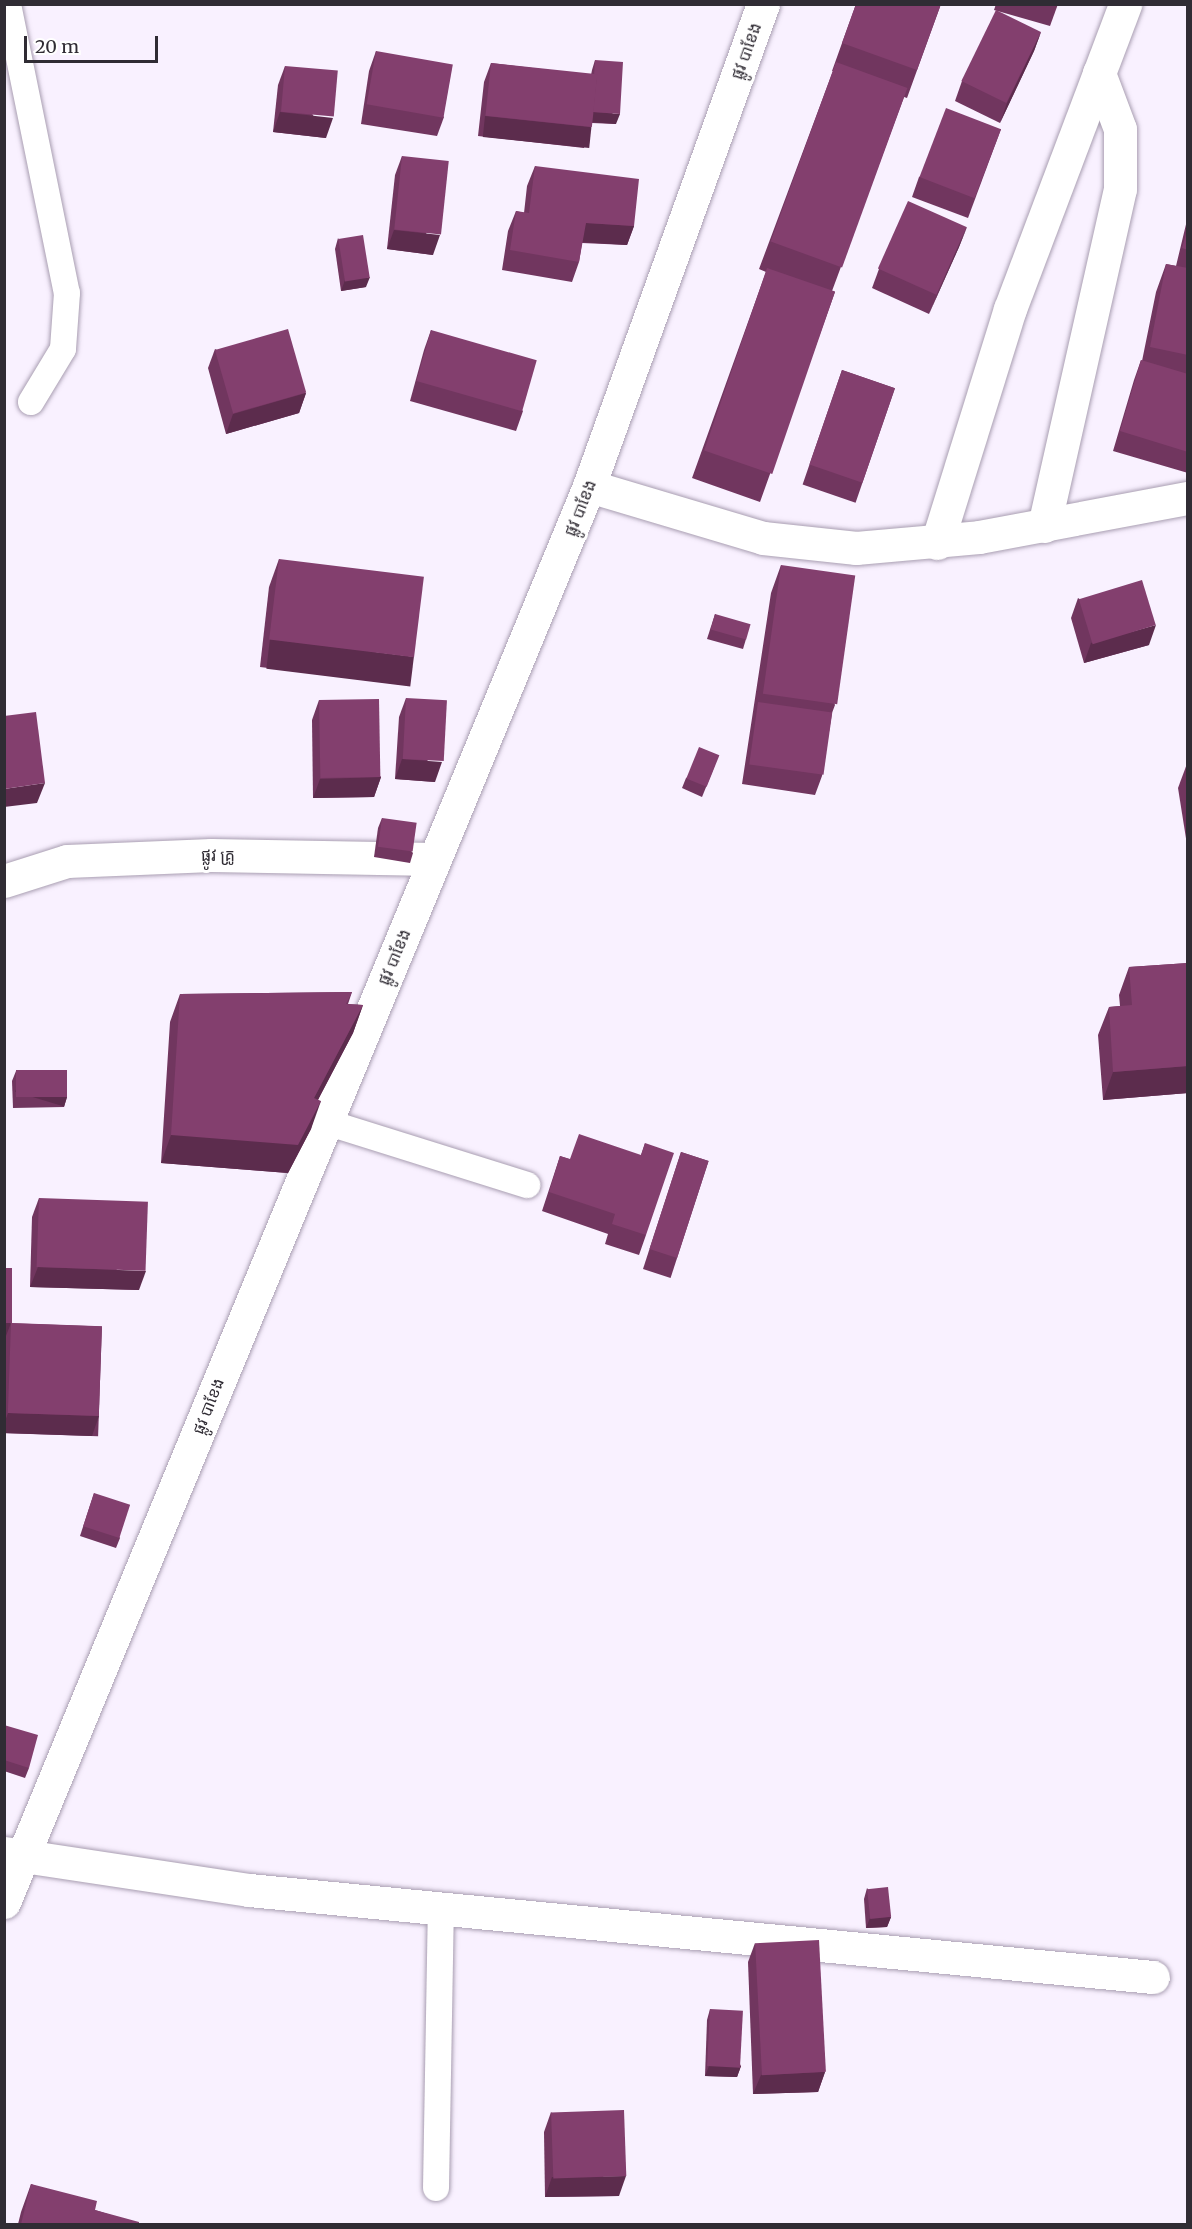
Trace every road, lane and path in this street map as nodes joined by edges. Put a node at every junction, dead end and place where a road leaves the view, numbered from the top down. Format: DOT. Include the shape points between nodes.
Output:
graph roads {
  1 [pos="8,4"];
  2 [pos="763,4"];
  3 [pos="1125,4"];
  4 [pos="1099,73"];
  5 [pos="31,402"];
  6 [pos="589,486"];
  7 [pos="1188,498"];
  8 [pos="1044,526"];
  9 [pos="937,543"];
  10 [pos="434,859"];
  11 [pos="4,881"];
  12 [pos="326,1122"];
  13 [pos="527,1185"];
  14 [pos="13,1855"];
  15 [pos="4,1902"];
  16 [pos="441,1907"];
  17 [pos="1154,1977"];
  18 [pos="436,2188"];
  1 -- 5 [label="lane" via="67,293 63,349"];
  2 -- 6 [label="street, ផ្លូវ បាខែង"];
  3 -- 4 [label="street"];
  4 -- 8 [label="street" via="1120,129 1120,189"];
  4 -- 9 [label="street" via="1010,309"];
  6 -- 9 [label="street" via="763,538 856,548"];
  6 -- 10 [label="street, ផ្លូវ បាខែង"];
  7 -- 8 [label="street"];
  8 -- 9 [label="street"];
  10 -- 11 [label="street, ផ្លូវ គ្រូ" via="211,855 67,861"];
  10 -- 12 [label="street, ផ្លូវ បាខែង"];
  12 -- 13 [label="lane"];
  12 -- 14 [label="street, ផ្លូវ បាខែង"];
  14 -- 15 [label="street, ផ្លូវ បាខែង"];
  14 -- 16 [label="street" via="249,1890"];
  16 -- 17 [label="street"];
  16 -- 18 [label="lane"];
}
